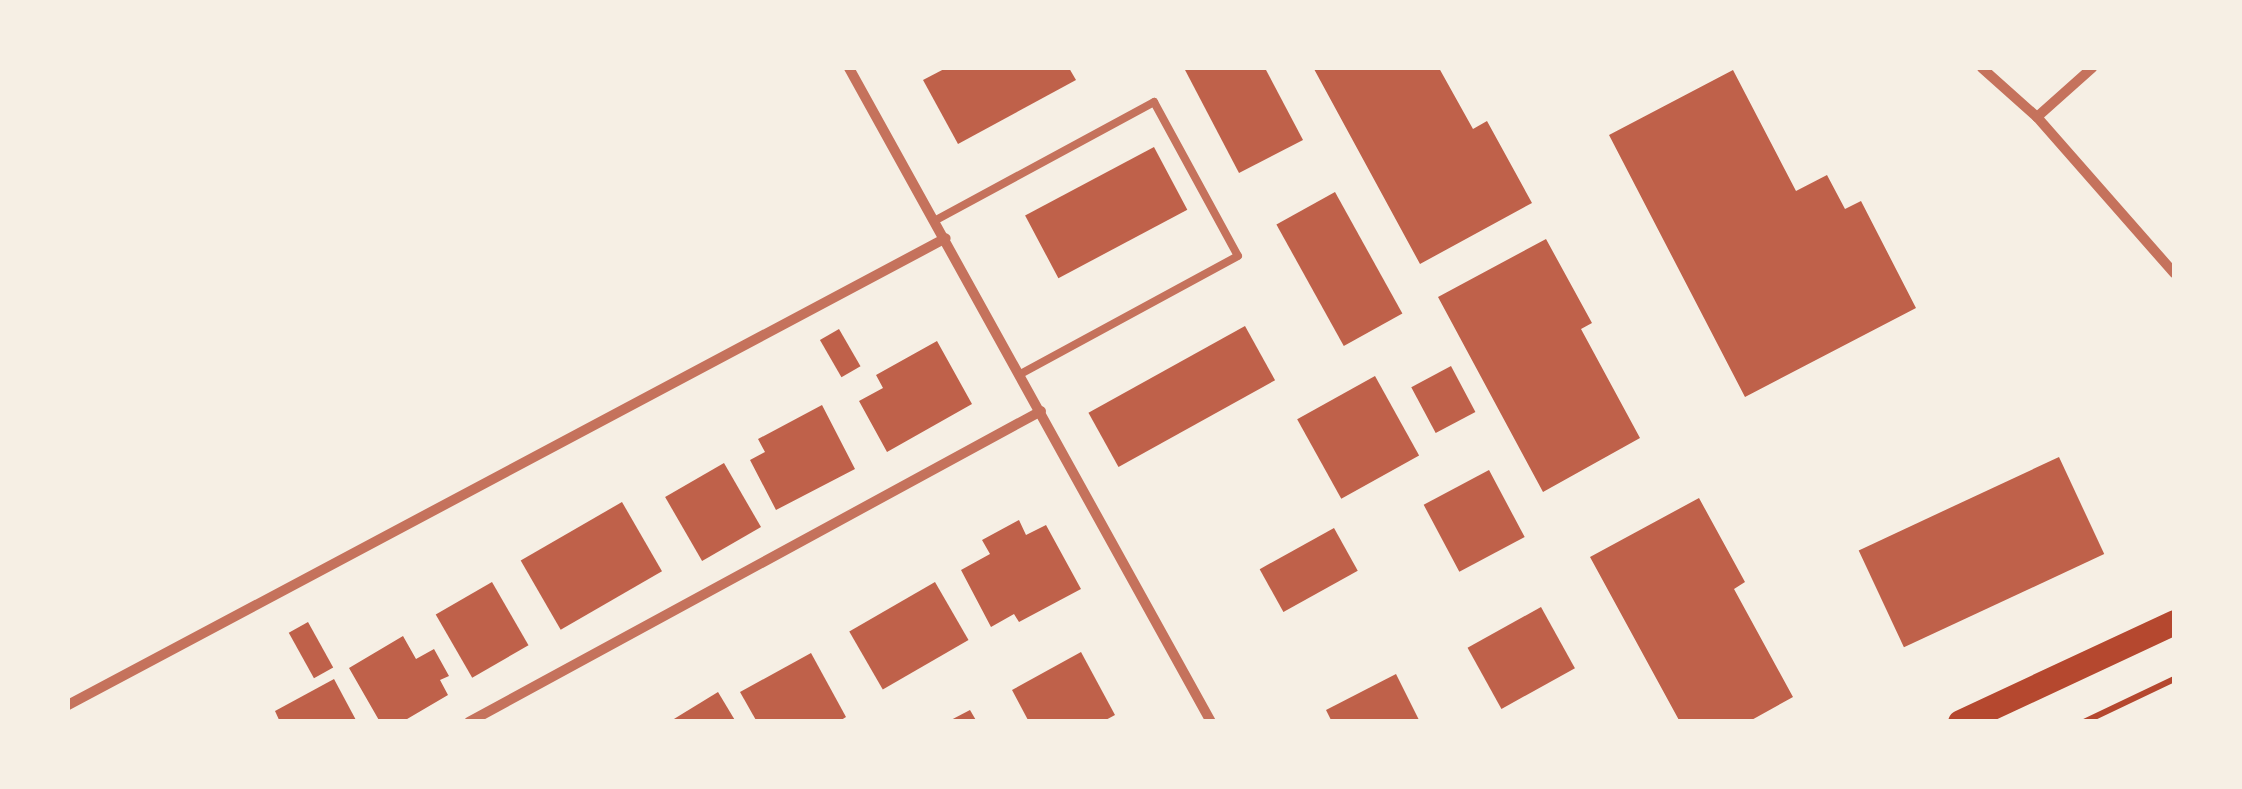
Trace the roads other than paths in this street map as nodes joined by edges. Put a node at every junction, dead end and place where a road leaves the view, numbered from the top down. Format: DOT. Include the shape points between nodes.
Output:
graph roads {
  1 [pos="849,68"];
  2 [pos="1982,68"];
  3 [pos="2092,68"];
  4 [pos="2037,117"];
  5 [pos="936,220"];
  6 [pos="946,238"];
  7 [pos="2174,273"];
  8 [pos="1021,374"];
  9 [pos="1041,411"];
  10 [pos="2174,622"];
  11 [pos="68,705"];
  12 [pos="1208,720"];
  13 [pos="469,722"];
  14 [pos="1960,722"];
  1 -- 5 [label="street"];
  2 -- 4 [label="street"];
  3 -- 4 [label="street"];
  4 -- 7 [label="street"];
  5 -- 6 [label="street"];
  5 -- 8 [label="lane" via="1154,102 1238,256"];
  6 -- 8 [label="street"];
  6 -- 11 [label="street"];
  8 -- 9 [label="street"];
  9 -- 12 [label="street"];
  9 -- 13 [label="street"];
  10 -- 14 [label="main road"];
}
